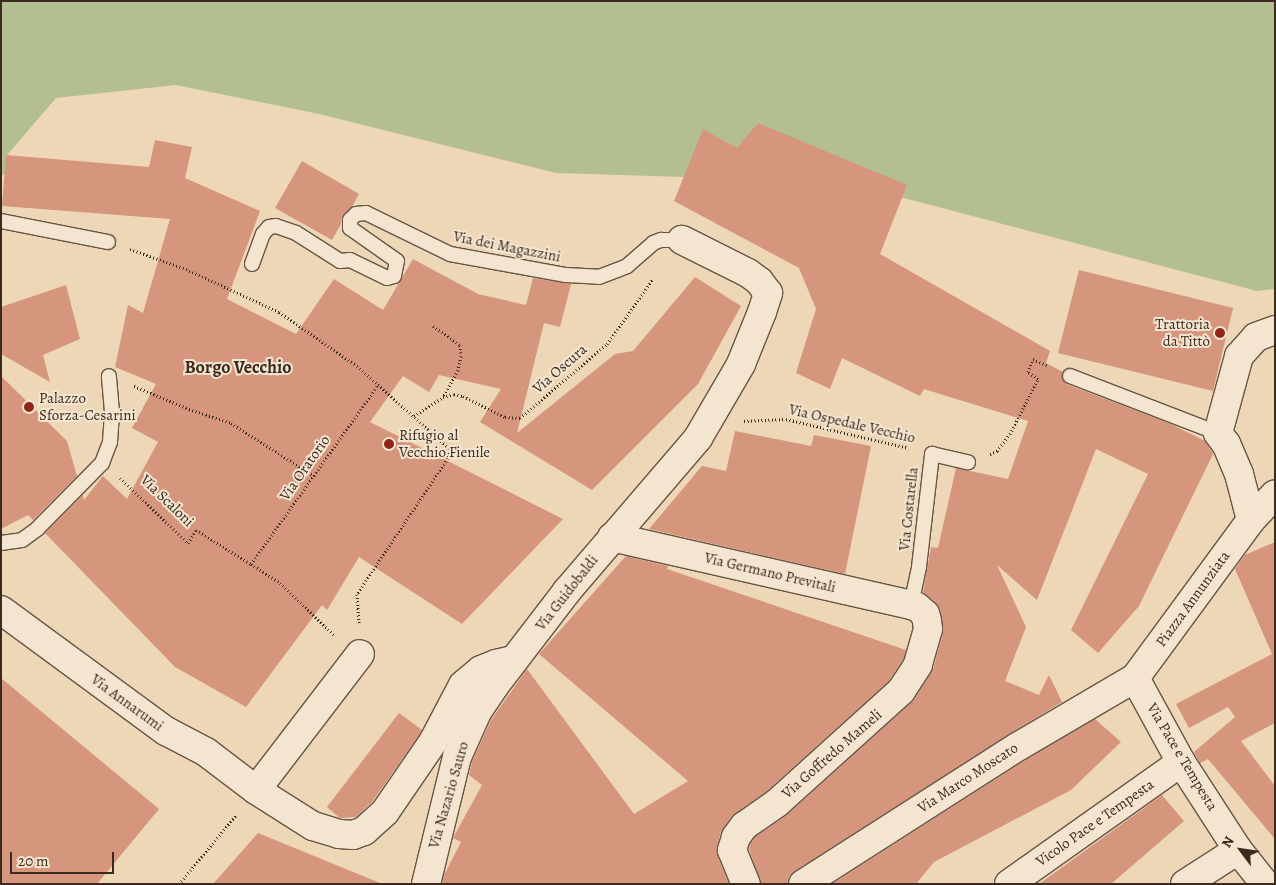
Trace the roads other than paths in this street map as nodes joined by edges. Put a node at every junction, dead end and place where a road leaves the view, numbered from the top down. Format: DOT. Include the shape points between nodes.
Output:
graph roads {
  1 [pos="1,221"];
  2 [pos="682,240"];
  3 [pos="108,242"];
  4 [pos="252,264"];
  5 [pos="1275,330"];
  6 [pos="109,376"];
  7 [pos="1070,376"];
  8 [pos="1222,439"];
  9 [pos="968,462"];
  10 [pos="1275,494"];
  11 [pos="1251,520"];
  12 [pos="612,537"];
  13 [pos="1,542"];
  14 [pos="1,610"];
  15 [pos="918,610"];
  16 [pos="360,654"];
  17 [pos="514,660"];
  18 [pos="1136,678"];
  19 [pos="1182,762"];
  20 [pos="256,790"];
  21 [pos="1238,850"];
  22 [pos="426,884"];
  23 [pos="746,884"];
  24 [pos="803,884"];
  25 [pos="1009,884"];
  26 [pos="1185,884"];
  27 [pos="1265,884"];
  1 -- 3 [label="lane"];
  2 -- 4 [label="lane, Via dei Magazzini" via="652,243 627,266 599,277 566,275 450,254 366,212 356,214 350,220 350,228 397,261 394,276 387,278 350,260 340,261 296,233 276,226 263,234"];
  2 -- 12 [label="street, Via Guidobaldi" via="748,272 768,293 741,364 708,423 685,455"];
  5 -- 8 [label="street" via="1256,337 1239,356"];
  6 -- 13 [label="lane" via="110,442 102,463 37,529 22,540"];
  7 -- 8 [label="lane"];
  8 -- 11 [label="street" via="1239,474"];
  9 -- 15 [label="lane, Via Costarella" via="932,454 919,567"];
  10 -- 11 [label="street, Piazza Annunziata"];
  11 -- 18 [label="street, Piazza Annunziata"];
  12 -- 15 [label="street, Via Germano Previtali"];
  12 -- 17 [label="street, Via Guidobaldi"];
  14 -- 20 [label="street, Via Annarumi" via="166,731 206,752"];
  15 -- 23 [label="street, Via Goffredo Mameli" via="928,629 918,665 901,691 777,803 744,826 736,837 732,850"];
  16 -- 20 [label="street"];
  17 -- 20 [label="street, Via Annarumi" via="481,670 458,692 433,742 375,823 364,831 353,835 323,830"];
  17 -- 22 [label="street, Via Nazario Sauro" via="477,712 457,757"];
  18 -- 19 [label="street, Via Pace e Tempesta"];
  18 -- 24 [label="street, Via Marco Moscato" via="1019,746"];
  19 -- 21 [label="street, Via Pace e Tempesta"];
  19 -- 25 [label="street, Vicolo Pace e Tempesta"];
  21 -- 26 [label="street"];
  21 -- 27 [label="street, Via Pace e Tempesta"];
}
